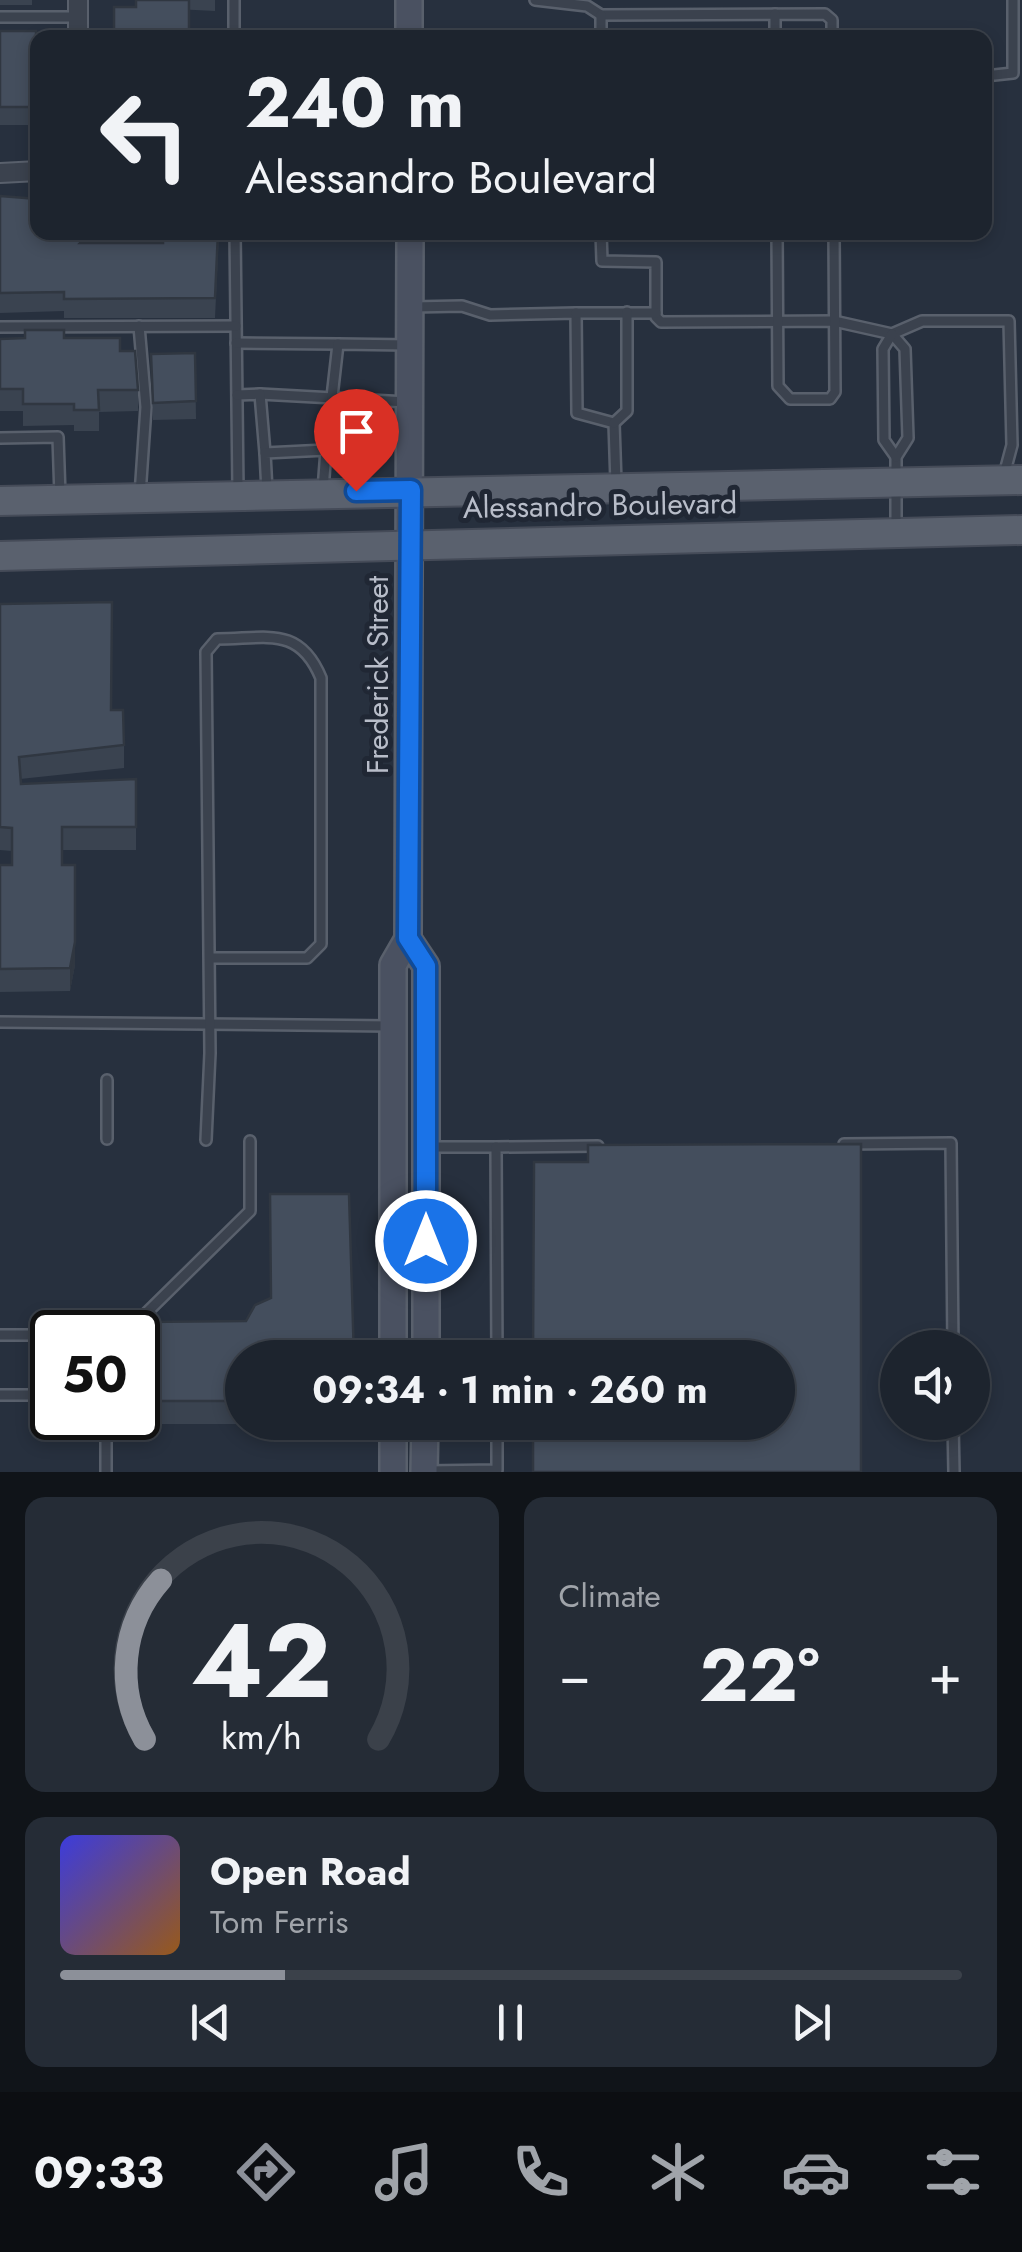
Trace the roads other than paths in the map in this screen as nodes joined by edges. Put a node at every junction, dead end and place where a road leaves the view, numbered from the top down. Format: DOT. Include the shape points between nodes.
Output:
graph roads {
  1 [pos="234,0"];
  2 [pos="409,0"];
  3 [pos="535,0"];
  4 [pos="1013,0"];
  5 [pos="78,8"];
  6 [pos="775,14"];
  7 [pos="601,15"];
  8 [pos="0,17"];
  9 [pos="234,30"];
  10 [pos="409,30"];
  11 [pos="601,30"];
  12 [pos="775,30"];
  13 [pos="831,30"];
  14 [pos="992,76"];
  15 [pos="30,171"];
  16 [pos="0,173"];
  17 [pos="236,240"];
  18 [pos="410,240"];
  19 [pos="601,240"];
  20 [pos="776,240"];
  21 [pos="834,240"];
  22 [pos="410,307"];
  23 [pos="627,312"];
  24 [pos="576,313"];
  25 [pos="656,313"];
  26 [pos="777,321"];
  27 [pos="834,321"];
  28 [pos="0,326"];
  29 [pos="139,326"];
  30 [pos="236,326"];
  31 [pos="892,334"];
  32 [pos="236,343"];
  33 [pos="338,344"];
  34 [pos="410,345"];
  35 [pos="260,394"];
  36 [pos="237,395"];
  37 [pos="334,399"];
  38 [pos="411,402"];
  39 [pos="614,423"];
  40 [pos="0,438"];
  41 [pos="326,450"];
  42 [pos="265,452"];
  43 [pos="896,469"];
  44 [pos="1012,480"];
  45 [pos="616,486"];
  46 [pos="411,490"];
  47 [pos="323,492"];
  48 [pos="267,494"];
  49 [pos="238,495"];
  50 [pos="140,498"];
  51 [pos="60,500"];
  52 [pos="0,501"];
  53 [pos="896,530"];
  54 [pos="1022,530"];
  55 [pos="410,542"];
  56 [pos="0,556"];
  57 [pos="408,938"];
  58 [pos="209,958"];
  59 [pos="209,1021"];
  60 [pos="0,1022"];
  61 [pos="392,1026"];
  62 [pos="107,1080"];
  63 [pos="108,1139"];
  64 [pos="206,1140"];
  65 [pos="250,1141"];
  66 [pos="823,1144"];
  67 [pos="612,1146"];
  68 [pos="426,1147"];
  69 [pos="496,1147"];
  70 [pos="426,1241"];
  71 [pos="150,1310"];
  72 [pos="953,1330"];
  73 [pos="0,1335"];
  74 [pos="30,1335"];
  75 [pos="393,1340"];
  76 [pos="426,1340"];
  77 [pos="496,1340"];
  78 [pos="0,1395"];
  79 [pos="30,1395"];
  80 [pos="106,1440"];
  81 [pos="393,1440"];
  82 [pos="425,1440"];
  83 [pos="497,1440"];
  84 [pos="953,1440"];
  85 [pos="424,1471"];
  86 [pos="497,1471"];
  87 [pos="106,1472"];
  88 [pos="379,1472"];
  89 [pos="394,1472"];
  90 [pos="954,1472"];
  1 -- 9 [label="lane"];
  2 -- 10 [label="main road"];
  3 -- 7 [label="lane" via="587,6"];
  4 -- 14 [label="lane" via="1013,74"];
  5 -- 8 [label="lane"];
  6 -- 7 [label="lane"];
  6 -- 12 [label="lane"];
  6 -- 13 [label="lane" via="830,16"];
  7 -- 11 [label="lane"];
  15 -- 16 [label="street"];
  17 -- 30 [label="lane"];
  18 -- 22 [label="main road, Frederick Street"];
  19 -- 25 [label="lane" via="602,261 656,262"];
  20 -- 26 [label="lane"];
  21 -- 27 [label="lane"];
  22 -- 24 [label="lane" via="462,306 490,315"];
  22 -- 34 [label="main road, Frederick Street"];
  23 -- 24 [label="lane"];
  23 -- 25 [label="lane"];
  23 -- 39 [label="lane" via="627,411"];
  24 -- 39 [label="lane" via="577,413"];
  25 -- 26 [label="lane" via="661,322"];
  26 -- 27 [label="lane"];
  26 -- 27 [label="lane" via="778,386 790,398 830,399"];
  27 -- 31 [label="lane"];
  28 -- 29 [label="lane"];
  29 -- 30 [label="lane"];
  29 -- 50 [label="lane" via="146,407"];
  30 -- 32 [label="lane"];
  31 -- 43 [label="lane" via="884,349 884,440"];
  31 -- 43 [label="lane" via="905,349 908,420"];
  31 -- 44 [label="lane" via="922,321 1009,321"];
  32 -- 33 [label="lane"];
  32 -- 36 [label="lane"];
  33 -- 34 [label="lane"];
  33 -- 37 [label="lane"];
  34 -- 38 [label="main road, Frederick Street"];
  35 -- 36 [label="lane"];
  35 -- 37 [label="lane"];
  35 -- 42 [label="lane"];
  36 -- 49 [label="lane"];
  37 -- 38 [label="lane"];
  37 -- 41 [label="lane"];
  38 -- 46 [label="main road, Frederick Street"];
  39 -- 45 [label="lane"];
  40 -- 51 [label="lane" via="58,437"];
  41 -- 42 [label="lane"];
  41 -- 47 [label="lane"];
  42 -- 48 [label="lane"];
  43 -- 44 [label="main road, Alessandro Boulevard"];
  43 -- 45 [label="main road, Alessandro Boulevard"];
  43 -- 53 [label="lane"];
  45 -- 46 [label="main road, Alessandro Boulevard"];
  46 -- 47 [label="main road, Alessandro Boulevard"];
  46 -- 55 [label="main road, Frederick Street"];
  47 -- 48 [label="main road, Alessandro Boulevard"];
  48 -- 49 [label="main road, Alessandro Boulevard"];
  49 -- 50 [label="main road, Alessandro Boulevard"];
  50 -- 51 [label="main road, Alessandro Boulevard"];
  51 -- 52 [label="main road, Alessandro Boulevard"];
  53 -- 54 [label="main road, Alessandro Boulevard"];
  53 -- 55 [label="main road, Alessandro Boulevard"];
  55 -- 56 [label="main road, Alessandro Boulevard"];
  55 -- 57 [label="main road, Frederick Street"];
  57 -- 61 [label="main road, Frederick Street" via="393,965"];
  57 -- 68 [label="main road, Frederick Street" via="426,966"];
  58 -- 58 [label="lane" via="206,652 217,639 292,639 311,654 321,678 321,944 307,958"];
  58 -- 59 [label="lane"];
  59 -- 60 [label="lane"];
  59 -- 61 [label="lane"];
  59 -- 64 [label="lane"];
  61 -- 70 [label="main road" via="408,1044 411,1212"];
  61 -- 75 [label="main road, Frederick Street"];
  62 -- 63 [label="lane"];
  65 -- 71 [label="lane" via="250,1210"];
  66 -- 72 [label="lane" via="951,1143"];
  67 -- 69 [label="lane"];
  68 -- 69 [label="lane"];
  68 -- 70 [label="main road, Frederick Street"];
  69 -- 77 [label="lane"];
  70 -- 76 [label="main road, Frederick Street"];
  73 -- 74 [label="lane"];
  78 -- 79 [label="lane"];
  80 -- 87 [label="lane"];
  81 -- 89 [label="main road"];
  82 -- 85 [label="main road"];
  83 -- 86 [label="lane"];
  84 -- 90 [label="lane"];
  85 -- 86 [label="lane"];
  85 -- 89 [label="street"];
  88 -- 89 [label="street"];
}
